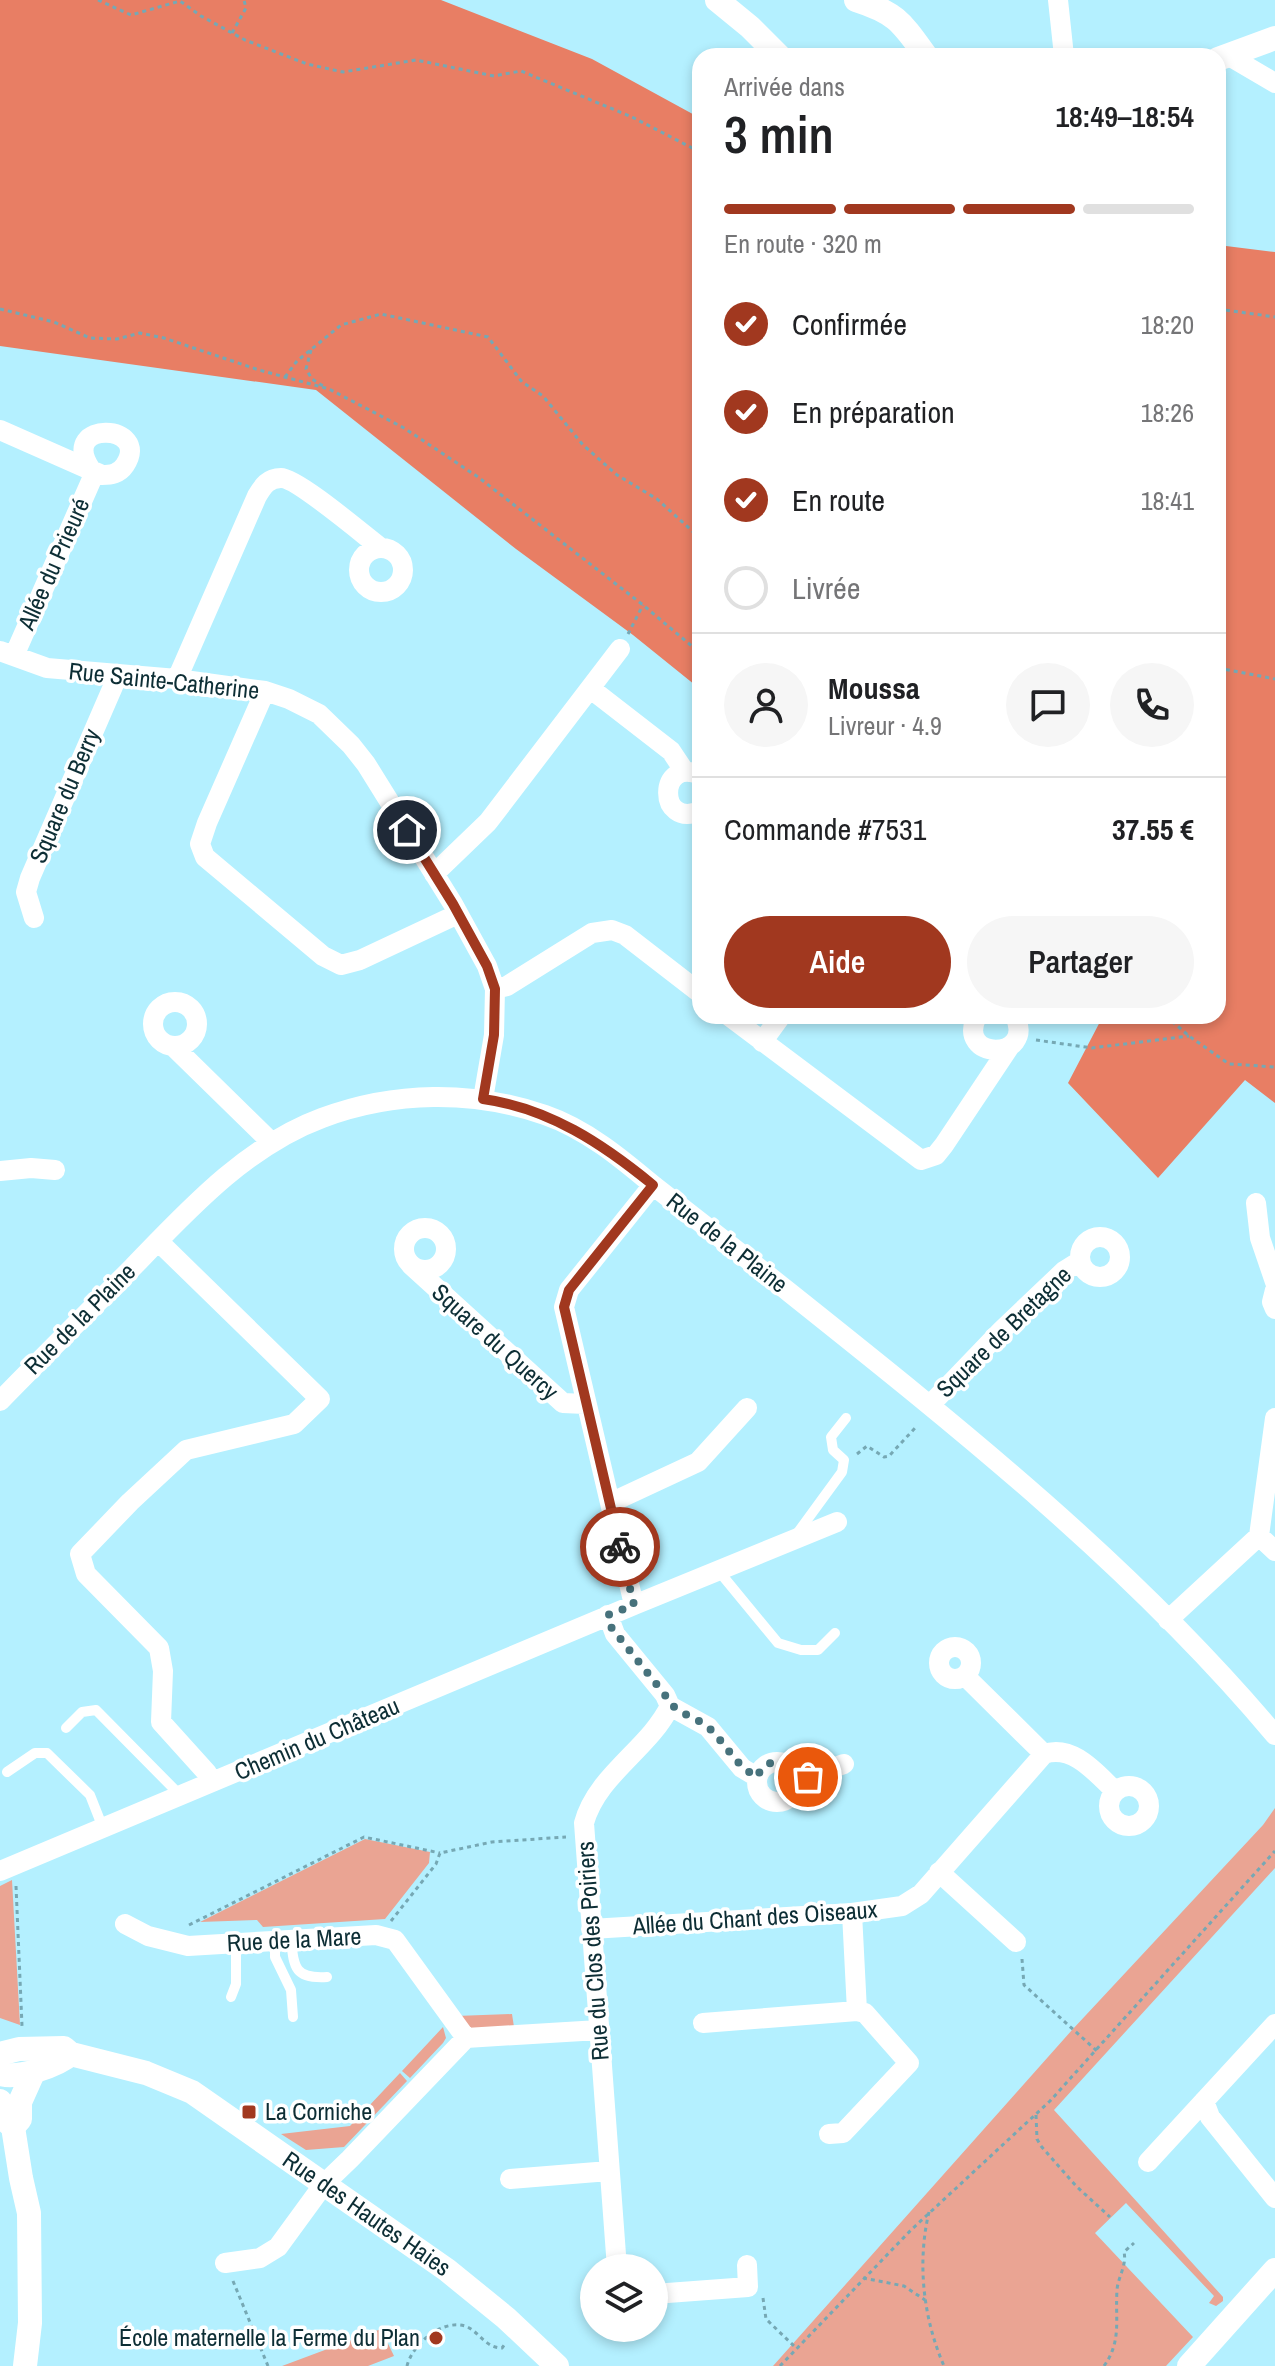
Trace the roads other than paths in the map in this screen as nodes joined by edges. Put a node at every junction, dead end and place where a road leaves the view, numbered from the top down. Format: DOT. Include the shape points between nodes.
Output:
graph roads {
  1 [pos="717,0"];
  2 [pos="856,0"];
  3 [pos="1058,0"];
  4 [pos="1275,38"];
  5 [pos="771,48"];
  6 [pos="917,48"];
  7 [pos="1063,48"];
  8 [pos="1226,57"];
  9 [pos="1226,59"];
  10 [pos="1275,83"];
  11 [pos="0,430"];
  12 [pos="381,548"];
  13 [pos="620,649"];
  14 [pos="7,654"];
  15 [pos="118,675"];
  16 [pos="177,679"];
  17 [pos="591,689"];
  18 [pos="265,691"];
  19 [pos="692,773"];
  20 [pos="692,814"];
  21 [pos="434,874"];
  22 [pos="458,914"];
  23 [pos="34,918"];
  24 [pos="692,987"];
  25 [pos="495,989"];
  26 [pos="739,1024"];
  27 [pos="775,1024"];
  28 [pos="974,1024"];
  29 [pos="1014,1033"];
  30 [pos="762,1042"];
  31 [pos="173,1046"];
  32 [pos="483,1099"];
  33 [pos="271,1142"];
  34 [pos="55,1170"];
  35 [pos="0,1171"];
  36 [pos="653,1185"];
  37 [pos="1256,1203"];
  38 [pos="158,1241"];
  39 [pos="1080,1261"];
  40 [pos="411,1265"];
  41 [pos="1275,1282"];
  42 [pos="1275,1290"];
  43 [pos="1275,1309"];
  44 [pos="0,1401"];
  45 [pos="585,1404"];
  46 [pos="930,1405"];
  47 [pos="747,1408"];
  48 [pos="846,1418"];
  49 [pos="1275,1418"];
  50 [pos="610,1503"];
  51 [pos="837,1522"];
  52 [pos="1259,1536"];
  53 [pos="792,1540"];
  54 [pos="1275,1551"];
  55 [pos="717,1569"];
  56 [pos="634,1605"];
  57 [pos="608,1615"];
  58 [pos="1168,1620"];
  59 [pos="835,1633"];
  60 [pos="965,1676"];
  61 [pos="670,1706"];
  62 [pos="66,1728"];
  63 [pos="1275,1735"];
  64 [pos="1044,1754"];
  65 [pos="844,1764"];
  66 [pos="7,1772"];
  67 [pos="757,1777"];
  68 [pos="798,1780"];
  69 [pos="212,1782"];
  70 [pos="1115,1791"];
  71 [pos="180,1795"];
  72 [pos="103,1828"];
  73 [pos="939,1872"];
  74 [pos="8,1873"];
  75 [pos="852,1913"];
  76 [pos="125,1924"];
  77 [pos="591,1929"];
  78 [pos="283,1940"];
  79 [pos="1016,1942"];
  80 [pos="236,1943"];
  81 [pos="327,1977"];
  82 [pos="231,1997"];
  83 [pos="857,2011"];
  84 [pos="293,2017"];
  85 [pos="703,2023"];
  86 [pos="1275,2024"];
  87 [pos="599,2030"];
  88 [pos="466,2038"];
  89 [pos="10,2041"];
  90 [pos="71,2054"];
  91 [pos="0,2074"];
  92 [pos="28,2078"];
  93 [pos="0,2101"];
  94 [pos="1204,2101"];
  95 [pos="13,2127"];
  96 [pos="829,2134"];
  97 [pos="1148,2162"];
  98 [pos="609,2171"];
  99 [pos="510,2179"];
  100 [pos="324,2184"];
  101 [pos="1275,2198"];
  102 [pos="616,2254"];
  103 [pos="225,2263"];
  104 [pos="747,2265"];
  105 [pos="1275,2270"];
  106 [pos="668,2293"];
  107 [pos="25,2366"];
  108 [pos="557,2366"];
  109 [pos="1189,2366"];
  1 -- 5 [label="street"];
  2 -- 6 [label="street" via="902,22"];
  3 -- 7 [label="street"];
  4 -- 8 [label="street"];
  9 -- 10 [label="street"];
  11 -- 14 [label="street, Allée du Prieuré" via="92,470"];
  12 -- 16 [label="street" via="292,480 272,479 257,496"];
  13 -- 17 [label="street"];
  14 -- 15 [label="street, Rue Sainte-Catherine" via="47,668"];
  15 -- 16 [label="street, Rue Sainte-Catherine"];
  15 -- 23 [label="street, Square du Berry" via="30,878 26,892"];
  16 -- 18 [label="street, Rue Sainte-Catherine"];
  17 -- 19 [label="street"];
  17 -- 21 [label="street" via="488,822"];
  18 -- 21 [label="street, Rue Sainte-Catherine" via="319,714 351,745"];
  18 -- 22 [label="street" via="207,823 200,844 205,857 323,956 341,965"];
  19 -- 20 [label="street" via="671,780 667,794 679,812"];
  21 -- 22 [label="street, Rue Sainte-Catherine"];
  22 -- 25 [label="street, Rue Sainte-Catherine"];
  24 -- 25 [label="street" via="612,930 592,933"];
  25 -- 32 [label="street, Rue Sainte-Catherine"];
  26 -- 30 [label="street"];
  27 -- 30 [label="street"];
  28 -- 29 [label="street" via="982,1047 996,1051"];
  29 -- 30 [label="street" via="944,1145 936,1155 921,1160"];
  31 -- 33 [label="street"];
  32 -- 33 [label="street, Rue de la Plaine" via="407,1097 369,1104"];
  32 -- 36 [label="street, Rue de la Plaine" via="571,1127"];
  33 -- 38 [label="street, Rue de la Plaine"];
  34 -- 35 [label="street"];
  36 -- 45 [label="street" via="565,1299"];
  36 -- 46 [label="street, Rue de la Plaine"];
  37 -- 41 [label="street" via="1260,1238"];
  38 -- 44 [label="street, Rue de la Plaine"];
  38 -- 69 [label="street" via="320,1399 294,1424 186,1450 80,1554 86,1574 159,1648 161,1722"];
  39 -- 46 [label="street, Square de Bretagne" via="1002,1330"];
  40 -- 45 [label="street, Square du Quercy" via="563,1403"];
  42 -- 43 [label="street"];
  45 -- 50 [label="street"];
  46 -- 58 [label="street, Rue de la Plaine" via="1053,1510"];
  47 -- 50 [label="street" via="698,1462"];
  48 -- 53 [label="lane" via="831,1437 833,1450 844,1460 842,1472"];
  49 -- 52 [label="street"];
  50 -- 56 [label="street"];
  51 -- 53 [label="street, Chemin du Château"];
  52 -- 54 [label="street"];
  52 -- 58 [label="street"];
  53 -- 55 [label="street, Chemin du Château"];
  55 -- 56 [label="street, Chemin du Château"];
  55 -- 59 [label="lane" via="778,1643 818,1650"];
  56 -- 57 [label="street, Chemin du Château"];
  57 -- 61 [label="street" via="615,1634"];
  57 -- 69 [label="street, Chemin du Château"];
  58 -- 63 [label="street, Rue de la Plaine"];
  60 -- 64 [label="street"];
  61 -- 67 [label="street" via="708,1727 742,1768"];
  61 -- 77 [label="street, Rue du Clos des Poiriers" via="586,1814"];
  62 -- 71 [label="lane" via="82,1712 96,1710"];
  64 -- 70 [label="street" via="1075,1756"];
  64 -- 73 [label="street, Allée du Chant des Oiseaux"];
  65 -- 68 [label="street"];
  66 -- 72 [label="lane" via="35,1753 47,1753 90,1795"];
  67 -- 68 [label="street" via="775,1761 788,1764"];
  67 -- 68 [label="street" via="758,1791 775,1803 789,1799"];
  69 -- 71 [label="street, Chemin du Château"];
  71 -- 72 [label="street, Chemin du Château"];
  72 -- 74 [label="street, Chemin du Château"];
  73 -- 75 [label="street, Allée du Chant des Oiseaux" via="921,1894 902,1906"];
  73 -- 79 [label="street"];
  75 -- 77 [label="street, Allée du Chant des Oiseaux"];
  75 -- 83 [label="street"];
  76 -- 80 [label="street, Rue de la Mare" via="188,1946"];
  77 -- 87 [label="street, Rue du Clos des Poiriers"];
  78 -- 80 [label="street, Rue de la Mare"];
  78 -- 81 [label="lane" via="298,1971 311,1978"];
  78 -- 84 [label="lane" via="275,1957 291,1990"];
  78 -- 88 [label="street, Rue de la Mare" via="376,1935 395,1940"];
  80 -- 82 [label="lane"];
  83 -- 85 [label="street"];
  83 -- 96 [label="street" via="865,2013 909,2063 843,2133"];
  86 -- 94 [label="street"];
  87 -- 88 [label="street"];
  87 -- 98 [label="street, Rue du Clos des Poiriers"];
  88 -- 100 [label="street"];
  89 -- 90 [label="street, Rue des Hautes Haies" via="64,2048"];
  89 -- 92 [label="street"];
  90 -- 92 [label="street"];
  90 -- 100 [label="street, Rue des Hautes Haies" via="146,2073 192,2092"];
  91 -- 92 [label="street"];
  92 -- 95 [label="street" via="20,2119"];
  93 -- 95 [label="street" via="4,2119"];
  94 -- 97 [label="street"];
  94 -- 101 [label="street" via="1210,2117"];
  95 -- 107 [label="street" via="29,2224"];
  98 -- 99 [label="street"];
  98 -- 102 [label="street, Rue du Clos des Poiriers"];
  100 -- 103 [label="street" via="271,2254"];
  100 -- 108 [label="street, Rue des Hautes Haies" via="447,2270"];
  104 -- 106 [label="street" via="748,2287"];
  105 -- 109 [label="street"];
}
